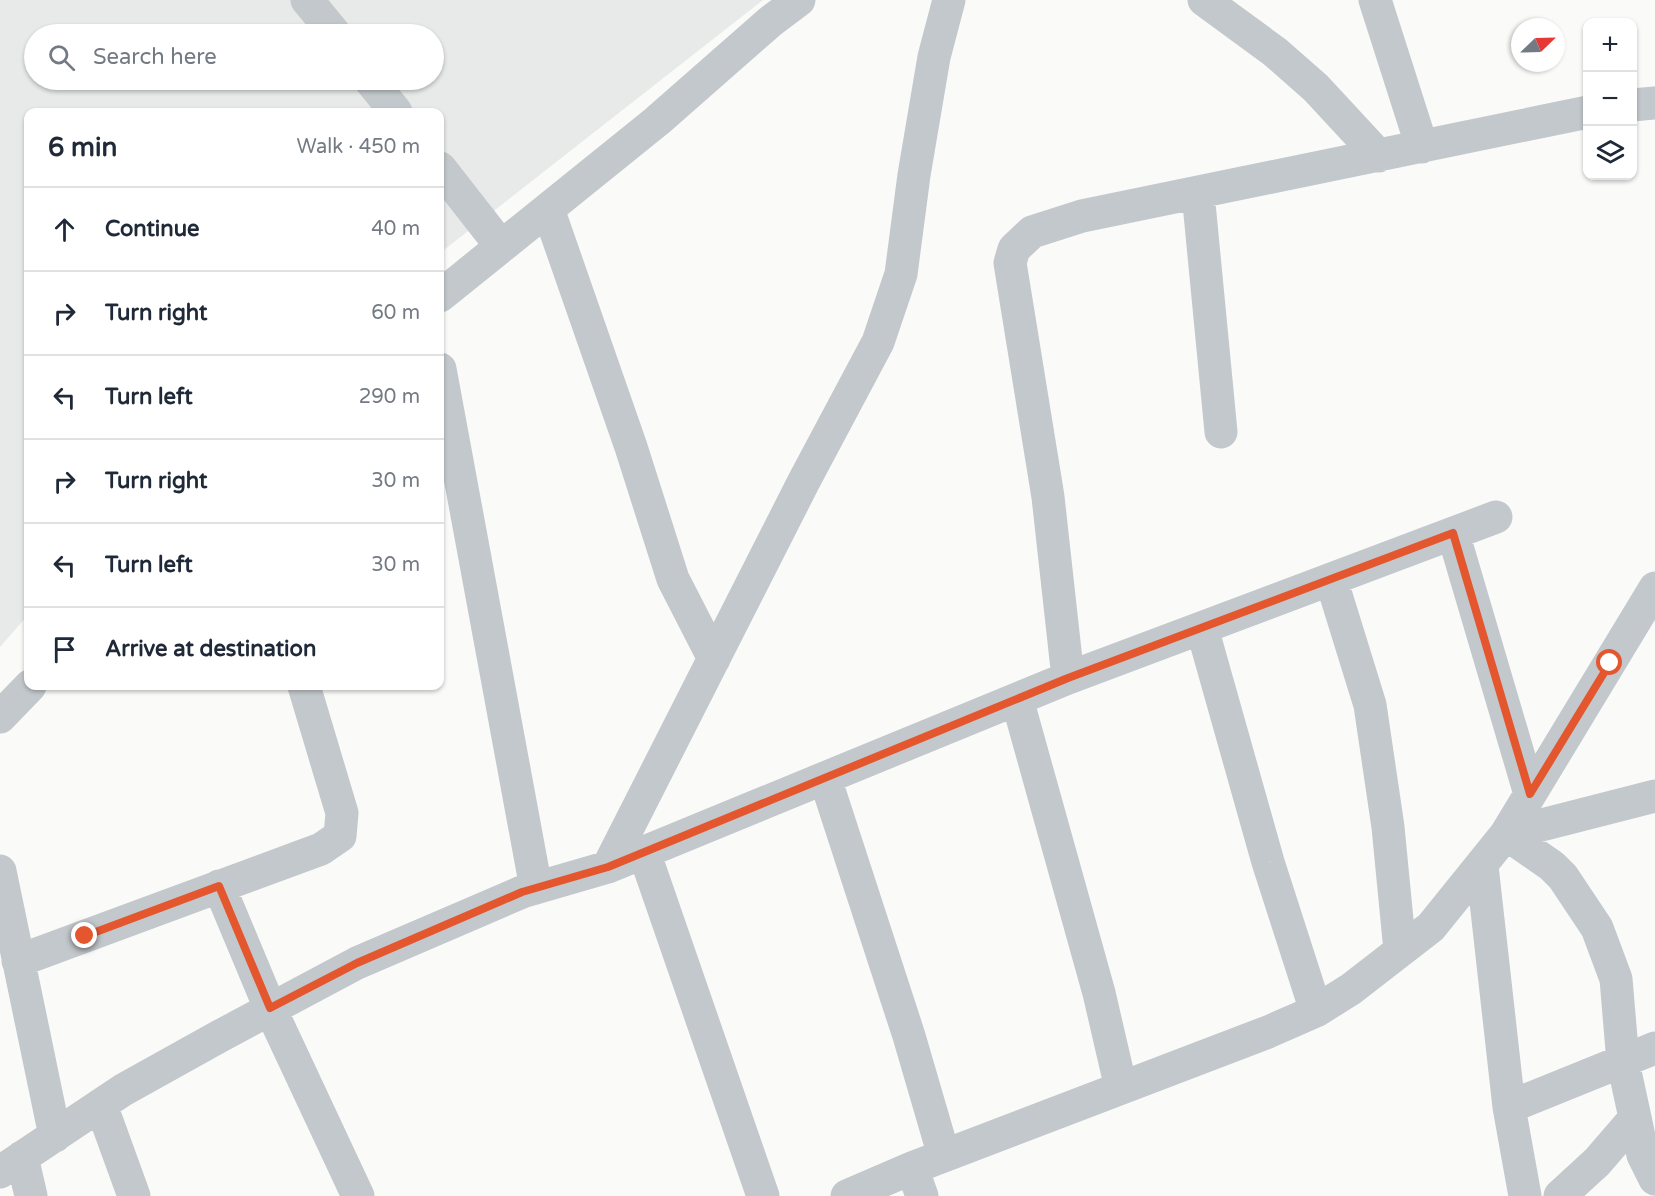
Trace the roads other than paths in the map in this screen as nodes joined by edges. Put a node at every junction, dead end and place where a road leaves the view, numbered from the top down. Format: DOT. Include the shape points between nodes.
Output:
graph roads {
  1 [pos="307,0"];
  2 [pos="799,0"];
  3 [pos="949,0"];
  4 [pos="1204,0"];
  5 [pos="1375,0"];
  6 [pos="326,24"];
  7 [pos="378,90"];
  8 [pos="1655,103"];
  9 [pos="1637,105"];
  10 [pos="393,108"];
  11 [pos="1583,113"];
  12 [pos="1422,147"];
  13 [pos="1379,156"];
  14 [pos="444,173"];
  15 [pos="1198,193"];
  16 [pos="548,208"];
  17 [pos="501,246"];
  18 [pos="444,293"];
  19 [pos="444,391"];
  20 [pos="1221,432"];
  21 [pos="1496,517"];
  22 [pos="1453,533"];
  23 [pos="1331,579"];
  24 [pos="1655,588"];
  25 [pos="1202,628"];
  26 [pos="714,659"];
  27 [pos="1068,678"];
  28 [pos="26,690"];
  29 [pos="305,690"];
  30 [pos="1017,699"];
  31 [pos="0,717"];
  32 [pos="825,778"];
  33 [pos="1530,794"];
  34 [pos="1655,796"];
  35 [pos="1506,834"];
  36 [pos="644,852"];
  37 [pos="1482,866"];
  38 [pos="608,867"];
  39 [pos="0,871"];
  40 [pos="219,886"];
  41 [pos="536,888"];
  42 [pos="1400,951"];
  43 [pos="18,961"];
  44 [pos="270,1008"];
  45 [pos="1316,1011"];
  46 [pos="1655,1048"];
  47 [pos="1623,1062"];
  48 [pos="1121,1088"];
  49 [pos="101,1104"];
  50 [pos="1509,1107"];
  51 [pos="1635,1118"];
  52 [pos="55,1136"];
  53 [pos="944,1156"];
  54 [pos="11,1165"];
  55 [pos="1655,1179"];
  56 [pos="917,1182"];
  57 [pos="31,1196"];
  58 [pos="134,1196"];
  59 [pos="358,1196"];
  60 [pos="763,1196"];
  61 [pos="847,1196"];
  62 [pos="1525,1196"];
  63 [pos="1560,1196"];
  1 -- 6 [label="street"];
  2 -- 16 [label="street"];
  3 -- 26 [label="street" via="934,57 901,274 878,342"];
  4 -- 13 [label="street" via="1316,88"];
  5 -- 12 [label="street"];
  7 -- 10 [label="street"];
  8 -- 9 [label="street"];
  11 -- 12 [label="street"];
  12 -- 13 [label="street"];
  13 -- 15 [label="street"];
  14 -- 17 [label="street"];
  15 -- 20 [label="street"];
  15 -- 27 [label="street" via="1082,216 1032,232 1014,249 1010,263 1048,496"];
  16 -- 17 [label="street"];
  16 -- 26 [label="street" via="673,579"];
  17 -- 18 [label="street"];
  19 -- 41 [label="street"];
  21 -- 22 [label="street"];
  22 -- 23 [label="street"];
  22 -- 33 [label="street"];
  23 -- 25 [label="street"];
  23 -- 42 [label="street" via="1370,705 1388,827"];
  24 -- 33 [label="street"];
  25 -- 27 [label="street"];
  25 -- 45 [label="street" via="1268,862"];
  26 -- 38 [label="street"];
  27 -- 30 [label="street"];
  28 -- 31 [label="street"];
  29 -- 40 [label="street" via="342,813 340,836 321,849"];
  30 -- 32 [label="street"];
  30 -- 48 [label="street" via="1096,982"];
  32 -- 36 [label="street"];
  32 -- 53 [label="street"];
  33 -- 35 [label="street"];
  34 -- 35 [label="street"];
  35 -- 37 [label="street"];
  35 -- 47 [label="street" via="1563,877 1597,927 1616,979"];
  36 -- 38 [label="street"];
  36 -- 60 [label="street"];
  37 -- 42 [label="street" via="1431,927"];
  37 -- 50 [label="street"];
  38 -- 41 [label="street"];
  39 -- 43 [label="street"];
  40 -- 43 [label="street"];
  40 -- 44 [label="street"];
  41 -- 44 [label="street" via="357,963"];
  42 -- 45 [label="street"];
  43 -- 52 [label="street"];
  44 -- 49 [label="street"];
  44 -- 59 [label="street"];
  45 -- 48 [label="street"];
  46 -- 47 [label="street"];
  47 -- 50 [label="street"];
  47 -- 51 [label="street"];
  48 -- 53 [label="street"];
  49 -- 52 [label="street"];
  49 -- 58 [label="street"];
  50 -- 62 [label="street"];
  51 -- 55 [label="street" via="1643,1155"];
  51 -- 63 [label="street" via="1598,1162"];
  52 -- 54 [label="street"];
  53 -- 56 [label="street"];
  54 -- 57 [label="street"];
  56 -- 61 [label="street"];
}
